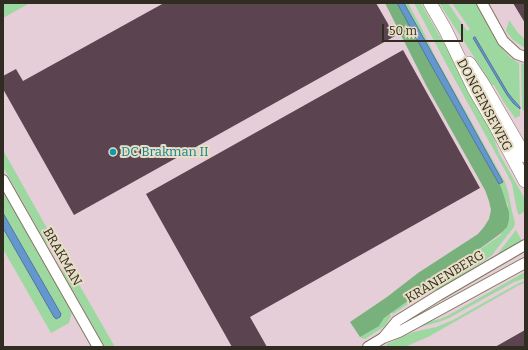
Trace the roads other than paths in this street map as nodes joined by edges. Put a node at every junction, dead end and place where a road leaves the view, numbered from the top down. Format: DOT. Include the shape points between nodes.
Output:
graph roads {
  1 [pos="430,3"];
  2 [pos="482,3"];
  3 [pos="445,29"];
  4 [pos="525,57"];
  5 [pos="525,156"];
  6 [pos="3,180"];
  7 [pos="525,181"];
  8 [pos="525,245"];
  9 [pos="525,263"];
  10 [pos="383,338"];
  11 [pos="98,347"];
  12 [pos="368,347"];
  1 -- 3 [label="street, DONGENSEWEG"];
  2 -- 4 [label="street" via="503,41 517,54"];
  3 -- 5 [label="street, DONGENSEWEG" via="483,84"];
  3 -- 7 [label="street, DONGENSEWEG" via="474,89"];
  6 -- 11 [label="street, BRAKMAN"];
  8 -- 10 [label="street, KRANENBERG" via="397,321"];
  9 -- 10 [label="street, KRANENBERG" via="399,332"];
  10 -- 12 [label="street, KRANENBERG"];
}
